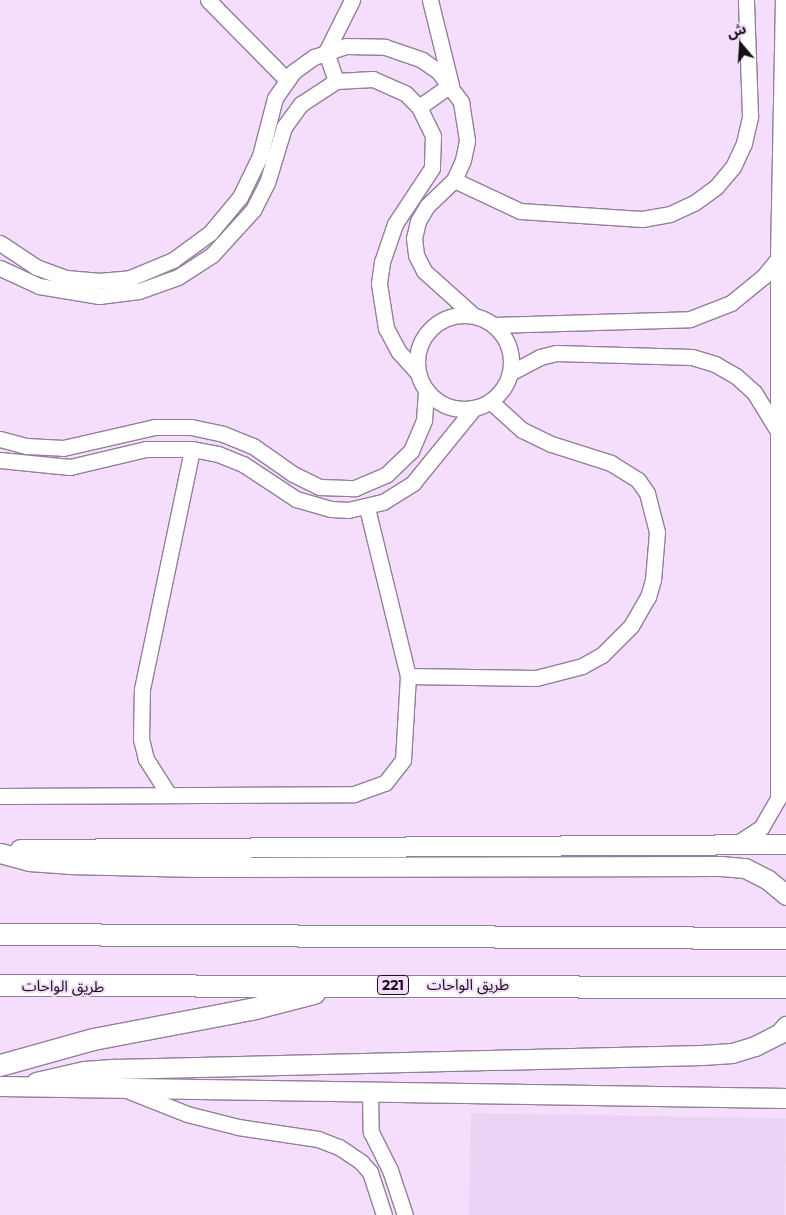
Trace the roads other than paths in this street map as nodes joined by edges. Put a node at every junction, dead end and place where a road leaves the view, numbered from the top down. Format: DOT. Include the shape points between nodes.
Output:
graph roads {
  1 [pos="208,0"];
  2 [pos="352,0"];
  3 [pos="430,0"];
  4 [pos="746,0"];
  5 [pos="783,0"];
  6 [pos="326,52"];
  7 [pos="286,79"];
  8 [pos="336,81"];
  9 [pos="451,85"];
  10 [pos="419,107"];
  11 [pos="454,180"];
  12 [pos="226,216"];
  13 [pos="240,227"];
  14 [pos="0,243"];
  15 [pos="778,259"];
  16 [pos="0,268"];
  17 [pos="473,315"];
  18 [pos="493,325"];
  19 [pos="417,372"];
  20 [pos="510,373"];
  21 [pos="426,390"];
  22 [pos="490,401"];
  23 [pos="474,408"];
  24 [pos="778,433"];
  25 [pos="0,440"];
  26 [pos="50,449"];
  27 [pos="192,449"];
  28 [pos="0,460"];
  29 [pos="45,466"];
  30 [pos="304,481"];
  31 [pos="296,499"];
  32 [pos="367,508"];
  33 [pos="783,562"];
  34 [pos="408,676"];
  35 [pos="169,795"];
  36 [pos="0,796"];
  37 [pos="786,844"];
  38 [pos="732,845"];
  39 [pos="0,851"];
  40 [pos="786,894"];
  41 [pos="0,934"];
  42 [pos="786,938"];
  43 [pos="338,984"];
  44 [pos="0,985"];
  45 [pos="786,987"];
  46 [pos="786,1026"];
  47 [pos="0,1065"];
  48 [pos="8,1087"];
  49 [pos="129,1090"];
  50 [pos="370,1093"];
  51 [pos="786,1098"];
  52 [pos="384,1215"];
  53 [pos="404,1215"];
  1 -- 7 [label="street"];
  2 -- 6 [label="street"];
  3 -- 9 [label="street"];
  4 -- 11 [label="street" via="750,116 744,143 733,167 716,187 694,202 670,214 642,219 520,211"];
  5 -- 15 [label="street"];
  6 -- 7 [label="street" via="303,64"];
  6 -- 8 [label="street"];
  6 -- 9 [label="street" via="365,45 394,49 422,60"];
  7 -- 12 [label="street" via="275,98 251,177"];
  8 -- 10 [label="street" via="373,79 390,85"];
  8 -- 13 [label="street" via="312,95 292,115 279,140 260,196"];
  9 -- 10 [label="street"];
  9 -- 11 [label="street" via="461,102 467,141"];
  10 -- 19 [label="street" via="433,136 432,168 396,224 382,262 379,284 386,328 399,352"];
  11 -- 17 [label="street" via="427,206 418,221 414,238 416,255 424,271"];
  12 -- 13 [label="street" via="236,218"];
  12 -- 14 [label="street" via="192,248 130,278 98,281 66,278 36,267"];
  13 -- 16 [label="street" via="228,242 196,267 159,285 119,295 58,292"];
  15 -- 18 [label="street" via="759,281 730,303 690,319"];
  15 -- 24 [label="street"];
  17 -- 18 [label="street"];
  17 -- 19 [label="street" via="452,316 434,325 421,341"];
  18 -- 20 [label="street" via="504,336 510,350"];
  19 -- 21 [label="street"];
  20 -- 22 [label="street" via="503,389"];
  20 -- 24 [label="street" via="540,357 556,353 692,357 715,364 754,392"];
  21 -- 23 [label="street" via="452,408"];
  21 -- 30 [label="street" via="424,420 419,436 411,451 390,473 355,488 320,487"];
  22 -- 23 [label="street"];
  22 -- 34 [label="street" via="522,430 551,444 611,463 638,480 647,493 656,532 654,571 648,597 620,639 588,662 559,674 536,678"];
  23 -- 32 [label="street" via="413,483"];
  24 -- 33 [label="street"];
  25 -- 26 [label="street"];
  26 -- 29 [label="street"];
  26 -- 30 [label="street" via="89,444 156,427 191,427 223,434 253,446"];
  27 -- 29 [label="street" via="146,449 85,465"];
  27 -- 31 [label="street" via="218,454 242,464"];
  27 -- 35 [label="street" via="142,688 141,739 146,759"];
  28 -- 29 [label="street"];
  30 -- 31 [label="street"];
  31 -- 32 [label="street" via="330,509"];
  32 -- 34 [label="street"];
  33 -- 38 [label="street" via="778,799 762,828"];
  34 -- 35 [label="street" via="403,760 385,783 354,794"];
  35 -- 36 [label="street"];
  37 -- 38 [label="main road"];
  38 -- 39 [label="main road"];
  39 -- 40 [label="main road" via="29,861 68,864 336,868 722,866 745,868"];
  41 -- 42 [label="highway"];
  43 -- 44 [label="highway, طريق الواحات / 221" via="232,988"];
  43 -- 45 [label="highway, طريق الواحات / 221"];
  43 -- 47 [label="highway" via="271,1005 93,1039"];
  46 -- 48 [label="main road" via="779,1034 755,1046 732,1053 702,1056 84,1071"];
  48 -- 49 [label="main road"];
  49 -- 50 [label="main road"];
  49 -- 52 [label="street" via="187,1114 238,1127 318,1139 339,1147 370,1172"];
  50 -- 51 [label="main road"];
  50 -- 53 [label="street" via="372,1132 394,1179"];
}
